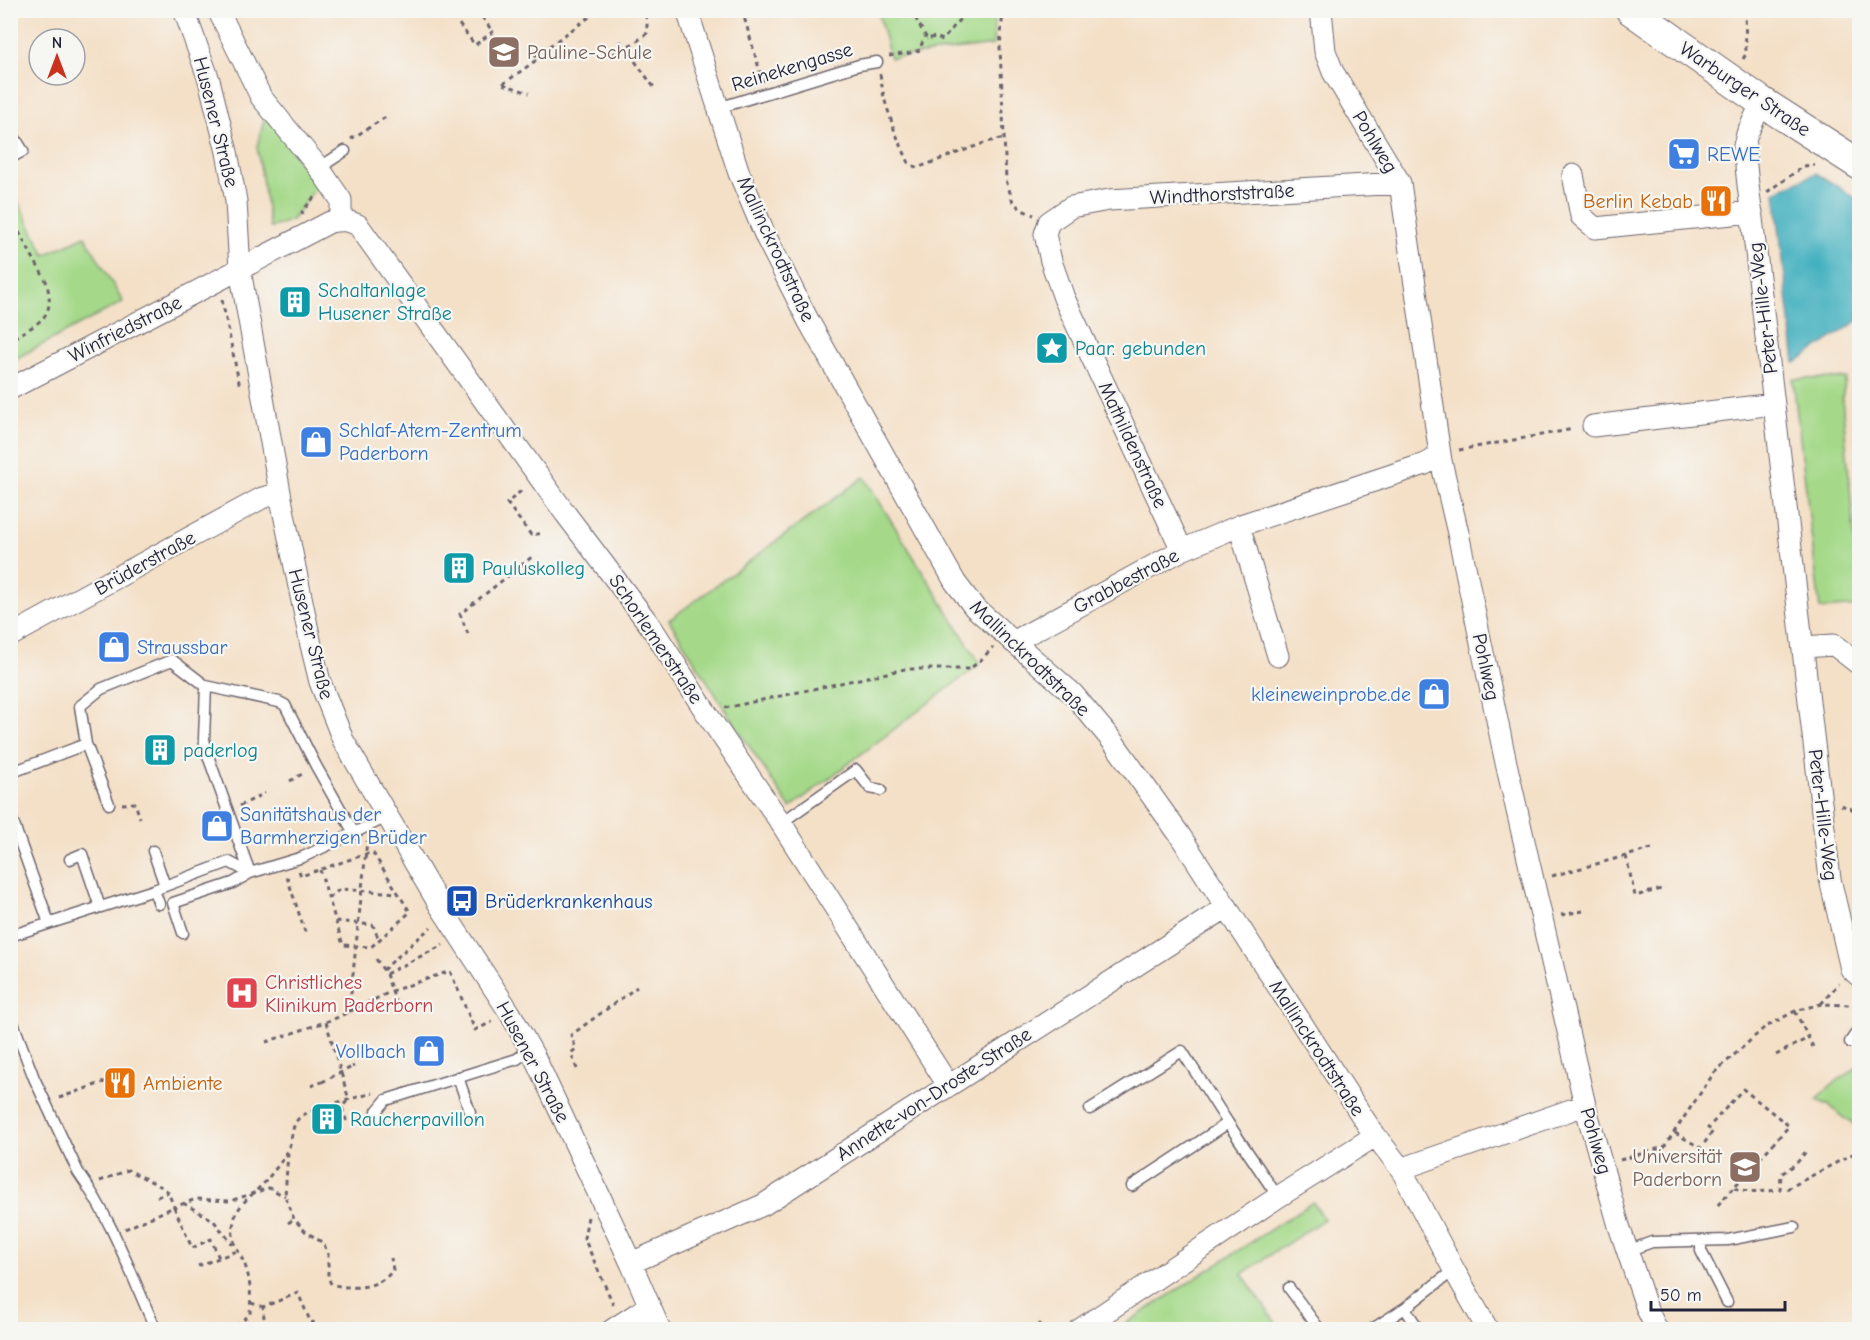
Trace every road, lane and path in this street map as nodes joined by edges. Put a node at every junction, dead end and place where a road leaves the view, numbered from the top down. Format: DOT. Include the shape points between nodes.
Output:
graph roads {
  1 [pos="184,10"];
  2 [pos="218,10"];
  3 [pos="448,10"];
  4 [pos="477,10"];
  5 [pos="599,10"];
  6 [pos="643,10"];
  7 [pos="687,10"];
  8 [pos="742,10"];
  9 [pos="911,10"];
  10 [pos="967,10"];
  11 [pos="1003,10"];
  12 [pos="1321,10"];
  13 [pos="1631,10"];
  14 [pos="1745,10"];
  15 [pos="927,39"];
  16 [pos="625,48"];
  17 [pos="619,51"];
  18 [pos="613,54"];
  19 [pos="1746,54"];
  20 [pos="879,58"];
  21 [pos="764,86"];
  22 [pos="656,90"];
  23 [pos="529,93"];
  24 [pos="1762,102"];
  25 [pos="718,108"];
  26 [pos="10,130"];
  27 [pos="1005,138"];
  28 [pos="1834,149"];
  29 [pos="345,152"];
  30 [pos="10,158"];
  31 [pos="1860,165"];
  32 [pos="323,174"];
  33 [pos="1573,176"];
  34 [pos="1400,183"];
  35 [pos="1751,208"];
  36 [pos="10,216"];
  37 [pos="305,217"];
  38 [pos="341,220"];
  39 [pos="1049,222"];
  40 [pos="233,273"];
  41 [pos="10,340"];
  42 [pos="10,389"];
  43 [pos="240,390"];
  44 [pos="1774,404"];
  45 [pos="1593,426"];
  46 [pos="1440,455"];
  47 [pos="521,491"];
  48 [pos="280,493"];
  49 [pos="1241,525"];
  50 [pos="544,533"];
  51 [pos="1182,550"];
  52 [pos="532,556"];
  53 [pos="468,634"];
  54 [pos="10,636"];
  55 [pos="1009,639"];
  56 [pos="1803,647"];
  57 [pos="1278,656"];
  58 [pos="1860,665"];
  59 [pos="206,686"];
  60 [pos="724,708"];
  61 [pos="86,744"];
  62 [pos="10,773"];
  63 [pos="881,790"];
  64 [pos="265,793"];
  65 [pos="1837,803"];
  66 [pos="109,804"];
  67 [pos="228,812"];
  68 [pos="1860,812"];
  69 [pos="10,814"];
  70 [pos="387,817"];
  71 [pos="140,818"];
  72 [pos="781,823"];
  73 [pos="354,833"];
  74 [pos="366,847"];
  75 [pos="1655,848"];
  76 [pos="153,850"];
  77 [pos="366,854"];
  78 [pos="1626,856"];
  79 [pos="70,859"];
  80 [pos="296,870"];
  81 [pos="320,870"];
  82 [pos="250,873"];
  83 [pos="287,877"];
  84 [pos="1533,882"];
  85 [pos="160,888"];
  86 [pos="1665,888"];
  87 [pos="362,891"];
  88 [pos="399,893"];
  89 [pos="329,898"];
  90 [pos="159,904"];
  91 [pos="100,907"];
  92 [pos="1227,907"];
  93 [pos="1583,911"];
  94 [pos="1560,916"];
  95 [pos="336,921"];
  96 [pos="49,923"];
  97 [pos="358,923"];
  98 [pos="436,923"];
  99 [pos="305,932"];
  100 [pos="183,933"];
  101 [pos="458,935"];
  102 [pos="10,936"];
  103 [pos="379,940"];
  104 [pos="356,947"];
  105 [pos="376,959"];
  106 [pos="1855,969"];
  107 [pos="383,970"];
  108 [pos="387,974"];
  109 [pos="458,974"];
  110 [pos="453,976"];
  111 [pos="637,987"];
  112 [pos="392,991"];
  113 [pos="396,1003"];
  114 [pos="1821,1004"];
  115 [pos="1860,1007"];
  116 [pos="1795,1011"];
  117 [pos="349,1012"];
  118 [pos="510,1013"];
  119 [pos="10,1015"];
  120 [pos="326,1022"];
  121 [pos="1860,1027"];
  122 [pos="1808,1038"];
  123 [pos="266,1042"];
  124 [pos="1850,1042"];
  125 [pos="1813,1047"];
  126 [pos="537,1053"];
  127 [pos="1776,1055"];
  128 [pos="354,1066"];
  129 [pos="577,1069"];
  130 [pos="458,1077"];
  131 [pos="110,1080"];
  132 [pos="948,1085"];
  133 [pos="311,1086"];
  134 [pos="349,1100"];
  135 [pos="46,1102"];
  136 [pos="328,1105"];
  137 [pos="1585,1105"];
  138 [pos="1090,1109"];
  139 [pos="470,1112"];
  140 [pos="377,1118"];
  141 [pos="1228,1124"];
  142 [pos="1674,1133"];
  143 [pos="1375,1136"];
  144 [pos="1807,1150"];
  145 [pos="1860,1150"];
  146 [pos="288,1151"];
  147 [pos="1610,1162"];
  148 [pos="1401,1169"];
  149 [pos="88,1186"];
  150 [pos="1132,1186"];
  151 [pos="1734,1188"];
  152 [pos="1787,1189"];
  153 [pos="168,1192"];
  154 [pos="252,1195"];
  155 [pos="285,1196"];
  156 [pos="157,1197"];
  157 [pos="1278,1197"];
  158 [pos="183,1203"];
  159 [pos="1717,1206"];
  160 [pos="174,1207"];
  161 [pos="588,1214"];
  162 [pos="294,1219"];
  163 [pos="288,1223"];
  164 [pos="1794,1227"];
  165 [pos="114,1235"];
  166 [pos="1701,1241"];
  167 [pos="234,1245"];
  168 [pos="237,1251"];
  169 [pos="1628,1251"];
  170 [pos="219,1258"];
  171 [pos="391,1258"];
  172 [pos="631,1263"];
  173 [pos="198,1266"];
  174 [pos="1454,1270"];
  175 [pos="1289,1288"];
  176 [pos="1727,1302"];
  177 [pos="251,1303"];
  178 [pos="649,1306"];
  179 [pos="263,1307"];
  180 [pos="1405,1308"];
  181 [pos="264,1318"];
  182 [pos="1039,1323"];
  183 [pos="237,1326"];
  184 [pos="617,1326"];
  185 [pos="156,1329"];
  186 [pos="317,1329"];
  187 [pos="660,1329"];
  188 [pos="1042,1329"];
  189 [pos="1079,1329"];
  190 [pos="1320,1329"];
  191 [pos="1371,1329"];
  192 [pos="1419,1329"];
  193 [pos="1488,1329"];
  194 [pos="1657,1329"];
  1 -- 40 [label="street, Husener Straße" via="209,80 227,152 236,201"];
  2 -- 32 [label="street, Husener Straße" via="261,97"];
  3 -- 4 [label="path" via="475,45 494,31"];
  5 -- 23 [label="path" via="503,84"];
  6 -- 16 [label="path" via="647,33"];
  7 -- 25 [label="street, Mallinckrodtstraße"];
  8 -- 21 [label="path"];
  9 -- 15 [label="path"];
  10 -- 15 [label="path" via="943,40"];
  11 -- 27 [label="path" via="1000,48"];
  12 -- 34 [label="street, Pohlweg" via="1325,51 1333,72"];
  13 -- 24 [label="main road, Warburger Straße"];
  14 -- 19 [label="path"];
  15 -- 20 [label="path" via="920,50 910,54"];
  16 -- 17 [label="path"];
  16 -- 17 [label="path" via="621,42 616,45"];
  16 -- 22 [label="path"];
  17 -- 18 [label="path"];
  20 -- 25 [label="lane, Reinekengasse"];
  20 -- 27 [label="path" via="884,98 909,163 917,168"];
  24 -- 28 [label="main road, Warburger Straße"];
  24 -- 35 [label="street, Peter-Hille-Weg" via="1744,146"];
  25 -- 55 [label="street, Mallinckrodtstraße" via="739,173 808,320 955,582 974,607"];
  26 -- 30 [label="lane" via="23,151"];
  27 -- 39 [label="path" via="1006,180 1013,202"];
  28 -- 31 [label="main road, Warburger Straße"];
  28 -- 35 [label="path" via="1819,165 1804,166"];
  29 -- 32 [label="lane"];
  32 -- 37 [label="path" via="302,213"];
  32 -- 38 [label="street, Husener Straße" via="340,200"];
  33 -- 35 [label="street" via="1581,216 1595,228"];
  34 -- 39 [label="street, Windthorststraße" via="1109,200 1071,207"];
  34 -- 46 [label="street, Pohlweg"];
  35 -- 44 [label="street, Peter-Hille-Weg"];
  36 -- 41 [label="path" via="46,281 50,306 42,321"];
  38 -- 40 [label="street" via="330,222"];
  38 -- 72 [label="street, Schorlemerstraße" via="358,225 564,513 652,628"];
  39 -- 51 [label="street, Mathildenstraße" via="1046,234 1051,261 1064,298"];
  40 -- 42 [label="street, Winfriedstraße"];
  40 -- 43 [label="path" via="221,291"];
  40 -- 48 [label="street, Husener Straße"];
  44 -- 45 [label="street"];
  44 -- 56 [label="street, Peter-Hille-Weg"];
  45 -- 46 [label="path"];
  46 -- 49 [label="street, Grabbestraße" via="1425,464"];
  46 -- 84 [label="street, Pohlweg"];
  47 -- 50 [label="path" via="507,503 531,535"];
  48 -- 54 [label="street, Brüderstraße" via="262,498"];
  48 -- 70 [label="street, Husener Straße" via="320,682 343,740"];
  49 -- 51 [label="street, Grabbestraße"];
  49 -- 57 [label="street"];
  51 -- 55 [label="street, Grabbestraße"];
  52 -- 53 [label="path" via="459,614"];
  55 -- 60 [label="path" via="969,669 905,669"];
  55 -- 92 [label="street, Mallinckrodtstraße" via="1073,694 1114,743"];
  56 -- 58 [label="street" via="1834,645"];
  56 -- 106 [label="street, Peter-Hille-Weg" via="1830,879"];
  59 -- 61 [label="lane" via="172,660 101,689 80,706"];
  59 -- 67 [label="lane" via="204,739"];
  59 -- 73 [label="lane" via="285,705"];
  61 -- 62 [label="lane"];
  61 -- 66 [label="lane"];
  63 -- 72 [label="lane" via="870,788 856,770"];
  64 -- 67 [label="path"];
  65 -- 68 [label="path"];
  66 -- 71 [label="path" via="135,803"];
  67 -- 82 [label="lane"];
  69 -- 96 [label="lane"];
  70 -- 73 [label="lane"];
  70 -- 101 [label="street, Husener Straße"];
  72 -- 132 [label="street, Schorlemerstraße"];
  73 -- 82 [label="lane" via="303,857"];
  74 -- 77 [label="path"];
  75 -- 78 [label="path"];
  76 -- 85 [label="lane"];
  77 -- 81 [label="path"];
  77 -- 87 [label="path"];
  77 -- 88 [label="path" via="373,853"];
  78 -- 84 [label="path"];
  78 -- 86 [label="path" via="1635,896"];
  79 -- 91 [label="lane" via="82,854"];
  80 -- 81 [label="path" via="301,876"];
  81 -- 89 [label="path"];
  82 -- 85 [label="lane" via="229,862"];
  82 -- 100 [label="lane" via="233,883 173,903"];
  83 -- 99 [label="path"];
  84 -- 137 [label="street, Pohlweg"];
  85 -- 90 [label="lane"];
  85 -- 91 [label="lane"];
  87 -- 88 [label="path"];
  87 -- 89 [label="path" via="340,889"];
  87 -- 97 [label="path"];
  88 -- 103 [label="path" via="410,912"];
  89 -- 95 [label="path"];
  91 -- 96 [label="lane"];
  92 -- 132 [label="street, Annette-von-Droste-Straße"];
  92 -- 143 [label="street, Mallinckrodtstraße"];
  93 -- 94 [label="path"];
  95 -- 97 [label="path"];
  95 -- 104 [label="path" via="344,945"];
  96 -- 102 [label="lane"];
  97 -- 103 [label="path" via="373,925"];
  97 -- 104 [label="path"];
  98 -- 107 [label="path"];
  101 -- 108 [label="path"];
  101 -- 118 [label="street, Husener Straße"];
  103 -- 104 [label="path" via="371,947"];
  104 -- 117 [label="path"];
  105 -- 107 [label="path"];
  106 -- 114 [label="path"];
  107 -- 108 [label="path"];
  108 -- 112 [label="path"];
  109 -- 110 [label="path"];
  110 -- 112 [label="path" via="450,971"];
  110 -- 118 [label="path" via="475,1030"];
  111 -- 129 [label="path" via="571,1035 576,1049 571,1053"];
  112 -- 113 [label="path"];
  112 -- 117 [label="path"];
  114 -- 115 [label="path"];
  114 -- 116 [label="path"];
  116 -- 122 [label="path"];
  116 -- 142 [label="path" via="1764,1028 1714,1073"];
  117 -- 120 [label="path"];
  118 -- 126 [label="street, Husener Straße"];
  119 -- 135 [label="lane"];
  120 -- 123 [label="path"];
  120 -- 134 [label="path"];
  121 -- 124 [label="lane"];
  122 -- 125 [label="path"];
  122 -- 127 [label="path"];
  126 -- 130 [label="lane"];
  126 -- 172 [label="street, Husener Straße"];
  128 -- 133 [label="path, bridge"];
  130 -- 139 [label="lane"];
  130 -- 140 [label="lane" via="386,1100 377,1111"];
  131 -- 135 [label="path"];
  132 -- 172 [label="street, Annette-von-Droste-Straße" via="763,1205"];
  134 -- 136 [label="path"];
  134 -- 136 [label="path" via="342,1107 347,1121 336,1124"];
  135 -- 149 [label="lane"];
  136 -- 146 [label="path" via="300,1117"];
  137 -- 148 [label="street"];
  137 -- 169 [label="street, Pohlweg"];
  138 -- 141 [label="lane" via="1182,1051"];
  141 -- 150 [label="lane"];
  141 -- 157 [label="lane"];
  142 -- 147 [label="path" via="1664,1148"];
  142 -- 151 [label="path" via="1701,1148 1713,1131 1708,1128 1743,1089 1789,1126"];
  143 -- 148 [label="street, Mallinckrodtstraße"];
  143 -- 157 [label="street"];
  144 -- 151 [label="path" via="1781,1174 1780,1189 1765,1192"];
  145 -- 152 [label="path"];
  146 -- 154 [label="path"];
  146 -- 155 [label="path"];
  148 -- 174 [label="street, Mallinckrodtstraße"];
  149 -- 153 [label="path" via="128,1170"];
  149 -- 165 [label="lane"];
  151 -- 159 [label="path"];
  153 -- 156 [label="path"];
  153 -- 160 [label="path"];
  154 -- 155 [label="path" via="269,1188"];
  154 -- 158 [label="path" via="230,1201 196,1199"];
  154 -- 167 [label="path" via="241,1205 234,1221"];
  155 -- 162 [label="path"];
  157 -- 189 [label="street"];
  158 -- 160 [label="path"];
  158 -- 167 [label="path" via="213,1220"];
  160 -- 165 [label="path"];
  160 -- 170 [label="path" via="192,1248 211,1239"];
  161 -- 184 [label="path" via="584,1238"];
  162 -- 163 [label="path"];
  162 -- 171 [label="path" via="323,1243 332,1284 377,1284 393,1270"];
  164 -- 166 [label="lane" via="1728,1240"];
  165 -- 185 [label="lane"];
  166 -- 169 [label="lane" via="1652,1242"];
  166 -- 176 [label="lane" via="1701,1251"];
  167 -- 168 [label="path"];
  168 -- 170 [label="path"];
  168 -- 177 [label="path" via="252,1288"];
  169 -- 194 [label="street, Pohlweg"];
  170 -- 173 [label="path"];
  172 -- 178 [label="street, Husener Straße"];
  174 -- 180 [label="lane"];
  174 -- 193 [label="street, Mallinckrodtstraße"];
  175 -- 190 [label="lane"];
  177 -- 179 [label="path"];
  177 -- 183 [label="path" via="250,1314"];
  178 -- 184 [label="street"];
  178 -- 187 [label="street, Husener Straße"];
  179 -- 181 [label="path"];
  179 -- 186 [label="path" via="298,1293"];
  180 -- 191 [label="lane"];
  180 -- 192 [label="lane"];
  182 -- 188 [label="path"];
}
